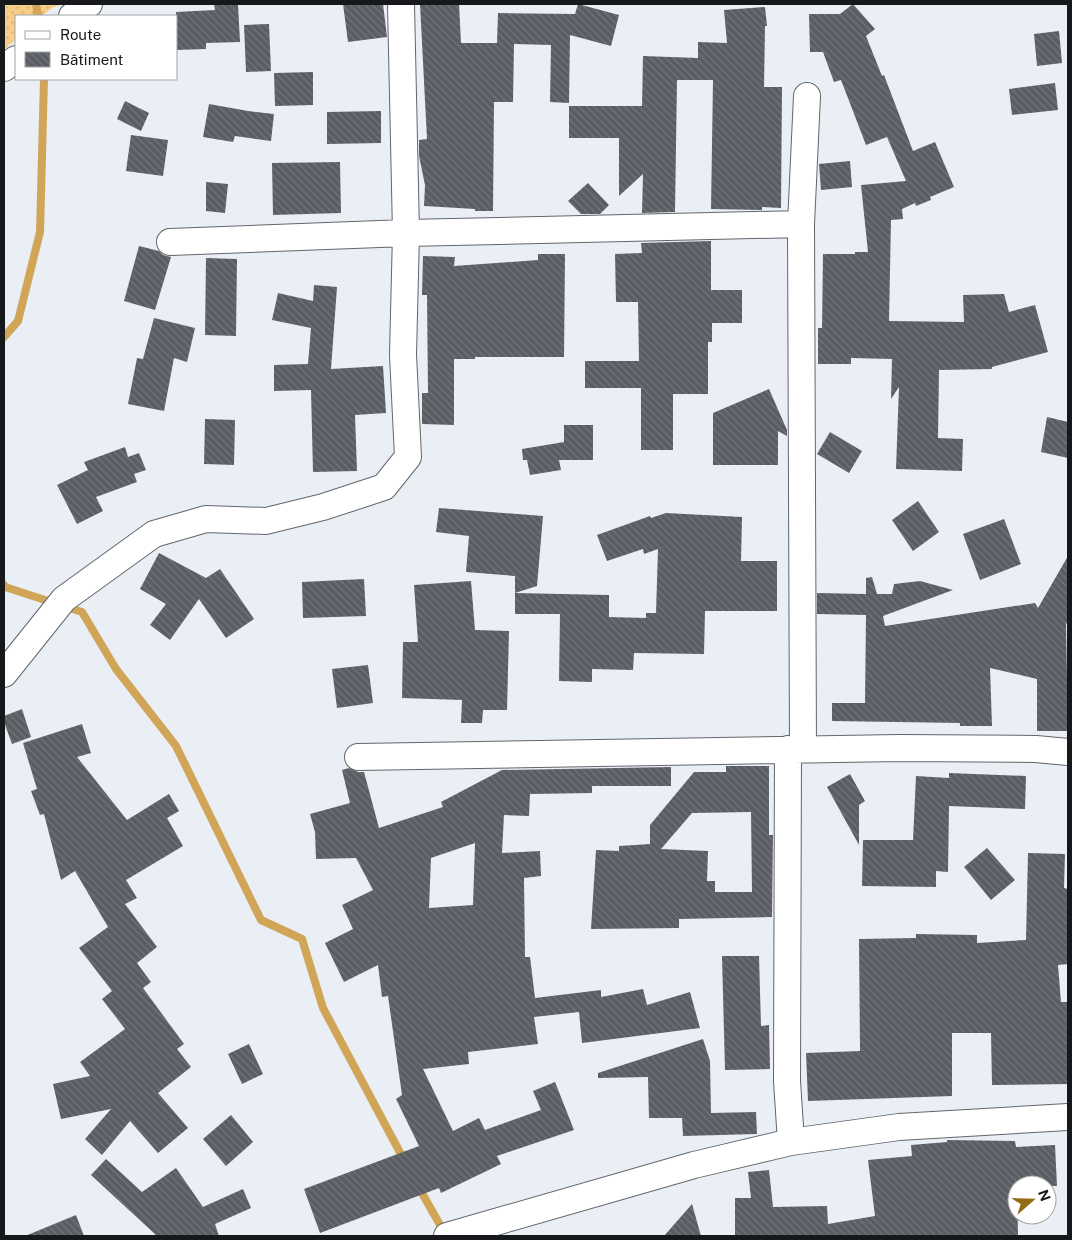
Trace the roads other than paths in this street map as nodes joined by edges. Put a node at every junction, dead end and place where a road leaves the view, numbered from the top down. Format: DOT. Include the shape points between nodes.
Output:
graph roads {
  1 [pos="89,4"];
  2 [pos="401,4"];
  3 [pos="73,15"];
  4 [pos="15,60"];
  5 [pos="4,68"];
  6 [pos="807,96"];
  7 [pos="801,224"];
  8 [pos="406,233"];
  9 [pos="170,242"];
  10 [pos="4,674"];
  11 [pos="796,749"];
  12 [pos="1068,752"];
  13 [pos="358,757"];
  14 [pos="1068,1117"];
  15 [pos="791,1142"];
  16 [pos="447,1236"];
  1 -- 3 [label="street"];
  2 -- 8 [label="street"];
  4 -- 5 [label="street"];
  6 -- 7 [label="street"];
  7 -- 8 [label="street"];
  7 -- 11 [label="street"];
  8 -- 9 [label="street"];
  8 -- 10 [label="street" via="403,355 408,457 384,487 266,521 206,519 154,534 64,599"];
  11 -- 12 [label="street" via="1036,749"];
  11 -- 13 [label="street"];
  11 -- 15 [label="street" via="787,1072"];
  14 -- 15 [label="street" via="899,1127"];
  15 -- 16 [label="street" via="694,1165"];
}
